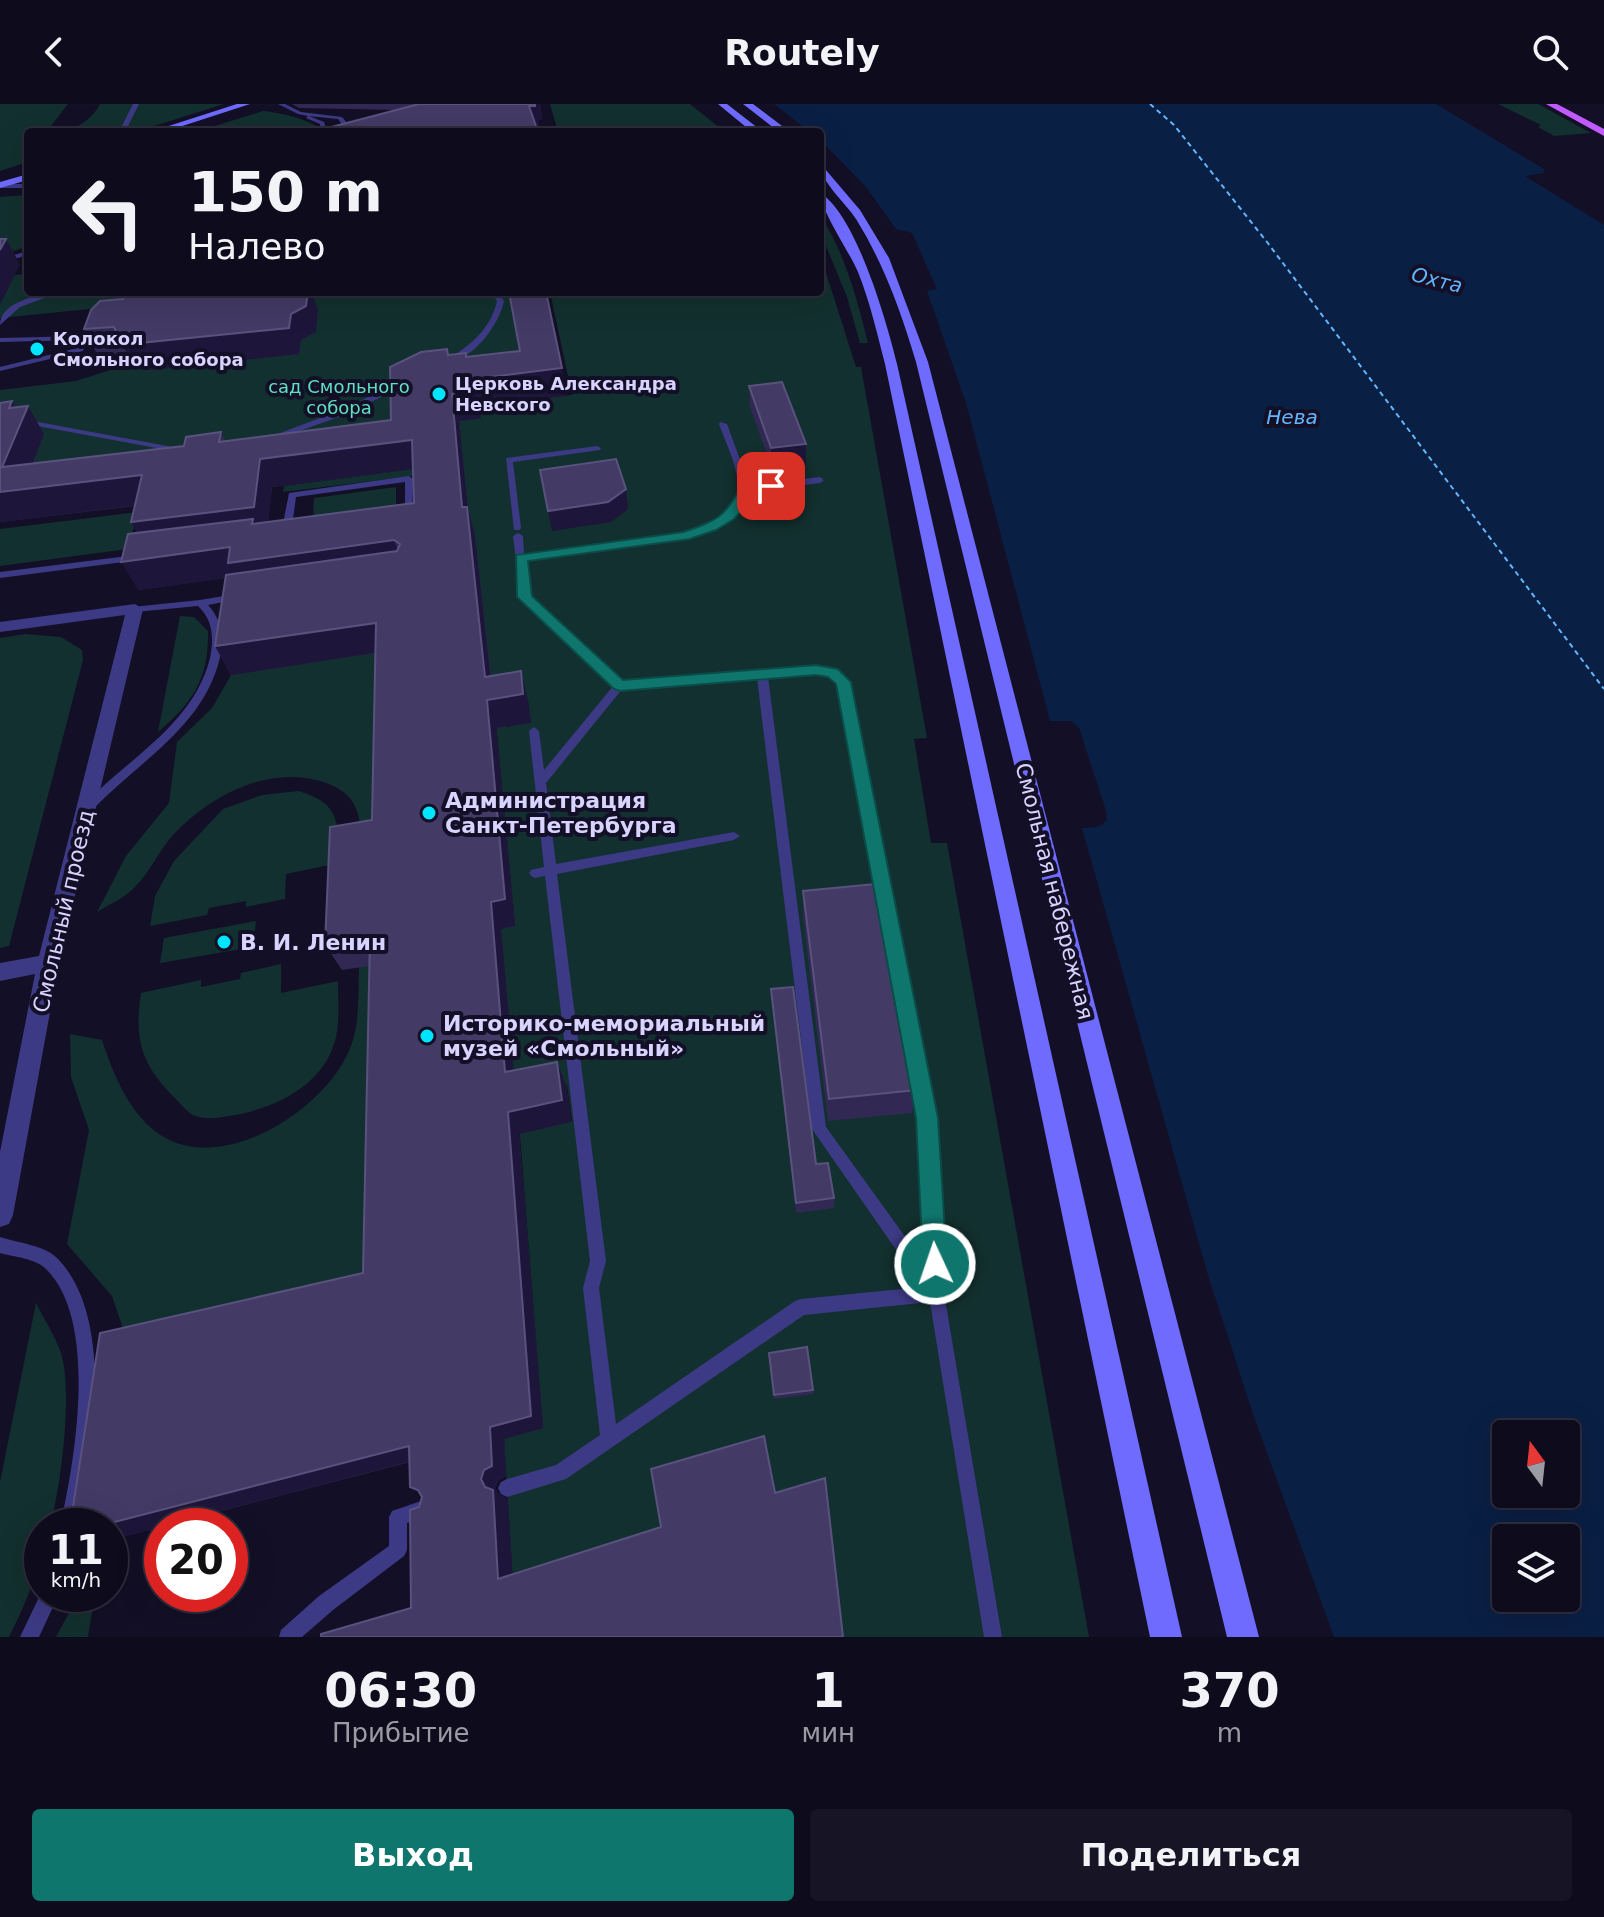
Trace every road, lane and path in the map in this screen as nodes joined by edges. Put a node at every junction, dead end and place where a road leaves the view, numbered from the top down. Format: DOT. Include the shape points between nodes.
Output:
graph roads {
  1 [pos="136,104"];
  2 [pos="246,104"];
  3 [pos="261,104"];
  4 [pos="281,104"];
  5 [pos="722,104"];
  6 [pos="747,104"];
  7 [pos="1550,104"];
  8 [pos="1571,104"];
  9 [pos="300,113"];
  10 [pos="1604,121"];
  11 [pos="124,128"];
  12 [pos="168,128"];
  13 [pos="185,128"];
  14 [pos="323,128"];
  15 [pos="343,128"];
  16 [pos="753,128"];
  17 [pos="780,128"];
  18 [pos="1604,133"];
  19 [pos="824,171"];
  20 [pos="24,175"];
  21 [pos="0,184"];
  22 [pos="24,186"];
  23 [pos="824,202"];
  24 [pos="24,254"];
  25 [pos="0,261"];
  26 [pos="46,296"];
  27 [pos="497,296"];
  28 [pos="0,323"];
  29 [pos="0,340"];
  30 [pos="446,363"];
  31 [pos="0,369"];
  32 [pos="410,381"];
  33 [pos="0,417"];
  34 [pos="723,424"];
  35 [pos="256,443"];
  36 [pos="597,448"];
  37 [pos="183,451"];
  38 [pos="820,480"];
  39 [pos="746,489"];
  40 [pos="393,525"];
  41 [pos="301,537"];
  42 [pos="286,539"];
  43 [pos="271,541"];
  44 [pos="149,556"];
  45 [pos="521,558"];
  46 [pos="0,575"];
  47 [pos="241,596"];
  48 [pos="200,603"];
  49 [pos="135,609"];
  50 [pos="0,627"];
  51 [pos="762,674"];
  52 [pos="620,685"];
  53 [pos="534,731"];
  54 [pos="540,783"];
  55 [pos="85,810"];
  56 [pos="734,836"];
  57 [pos="550,870"];
  58 [pos="535,873"];
  59 [pos="882,885"];
  60 [pos="866,886"];
  61 [pos="805,892"];
  62 [pos="789,894"];
  63 [pos="48,963"];
  64 [pos="0,972"];
  65 [pos="0,1215"];
  66 [pos="0,1245"];
  67 [pos="936,1293"];
  68 [pos="609,1439"];
  69 [pos="507,1488"];
  70 [pos="72,1508"];
  71 [pos="428,1508"];
  72 [pos="41,1612"];
  73 [pos="29,1637"];
  74 [pos="288,1637"];
  75 [pos="993,1637"];
  76 [pos="1166,1637"];
  77 [pos="1243,1637"];
  1 -- 11 [label="lane"];
  2 -- 12 [label="main road"];
  3 -- 13 [label="main road"];
  4 -- 9 [label="lane"];
  5 -- 16 [label="main road"];
  6 -- 17 [label="main road"];
  7 -- 18 [label="main road"];
  8 -- 10 [label="main road"];
  9 -- 14 [label="lane"];
  9 -- 15 [label="lane" via="340,118"];
  19 -- 77 [label="main road, Смольная набережная" via="862,215 902,292"];
  20 -- 21 [label="main road"];
  21 -- 22 [label="lane"];
  23 -- 76 [label="main road, Смольная набережная" via="874,295 888,350"];
  24 -- 25 [label="lane"];
  26 -- 28 [label="lane" via="7,311"];
  27 -- 30 [label="lane" via="500,309 483,336"];
  29 -- 31 [label="lane" via="84,338 80,349"];
  32 -- 35 [label="lane" via="344,412"];
  33 -- 37 [label="lane"];
  34 -- 39 [label="lane"];
  36 -- 45 [label="lane" via="509,460"];
  38 -- 39 [label="lane"];
  39 -- 45 [label="lane" via="729,516 685,536"];
  40 -- 42 [label="lane" via="409,523 409,479 292,495"];
  41 -- 42 [label="lane"];
  42 -- 43 [label="lane"];
  44 -- 46 [label="lane"];
  45 -- 52 [label="lane" via="524,597"];
  47 -- 48 [label="lane"];
  48 -- 49 [label="lane"];
  48 -- 55 [label="lane" via="212,613 218,631 205,692 185,718"];
  49 -- 50 [label="street"];
  49 -- 55 [label="street, Смольный проезд"];
  51 -- 52 [label="lane"];
  51 -- 59 [label="lane" via="816,670 833,673 843,682"];
  51 -- 62 [label="lane"];
  52 -- 54 [label="lane"];
  53 -- 54 [label="lane"];
  54 -- 57 [label="lane"];
  55 -- 63 [label="street, Смольный проезд"];
  56 -- 57 [label="lane"];
  57 -- 58 [label="lane"];
  57 -- 68 [label="lane" via="598,1261 591,1288"];
  59 -- 60 [label="lane"];
  59 -- 67 [label="lane" via="927,1118"];
  61 -- 62 [label="lane"];
  62 -- 67 [label="lane" via="819,1129"];
  63 -- 64 [label="street"];
  63 -- 65 [label="street, Смольный проезд"];
  66 -- 70 [label="lane" via="49,1261 76,1302 88,1400"];
  67 -- 68 [label="lane" via="801,1307"];
  67 -- 75 [label="lane"];
  68 -- 69 [label="lane" via="560,1473"];
  71 -- 74 [label="lane" via="398,1517 398,1550"];
  72 -- 73 [label="lane"];
}
